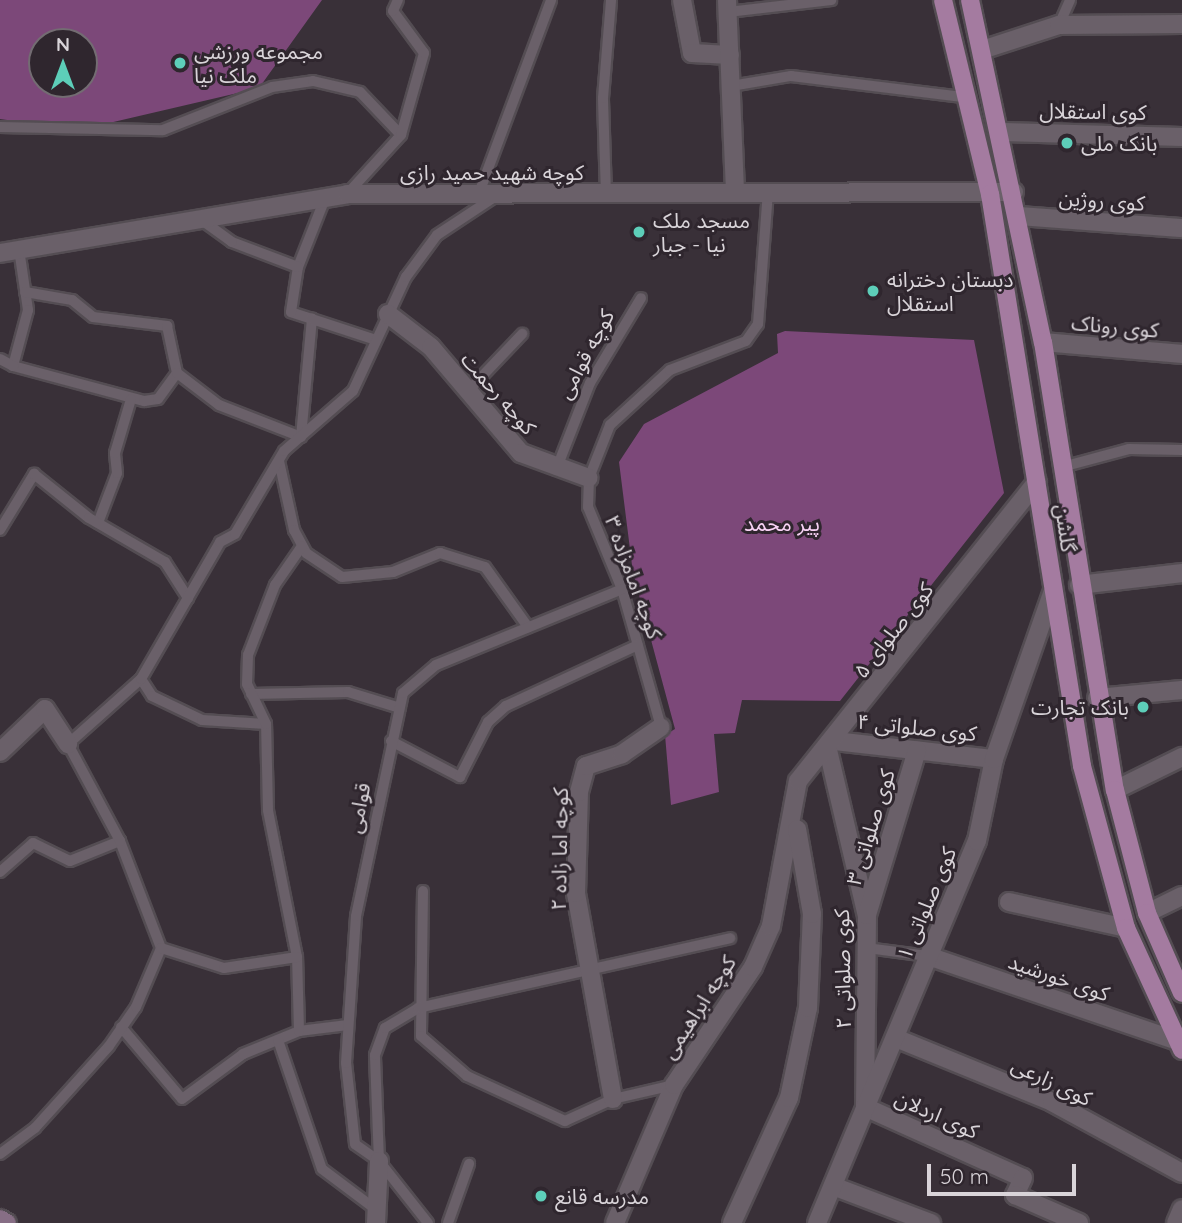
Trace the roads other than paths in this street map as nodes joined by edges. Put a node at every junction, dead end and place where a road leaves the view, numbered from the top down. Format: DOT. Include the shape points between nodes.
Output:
graph roads {
  1 [pos="398,0"];
  2 [pos="551,0"];
  3 [pos="611,0"];
  4 [pos="682,0"];
  5 [pos="831,0"];
  6 [pos="943,0"];
  7 [pos="970,0"];
  8 [pos="1070,0"];
  9 [pos="728,6"];
  10 [pos="1182,24"];
  11 [pos="1059,25"];
  12 [pos="985,48"];
  13 [pos="730,55"];
  14 [pos="731,86"];
  15 [pos="970,98"];
  16 [pos="0,127"];
  17 [pos="1003,132"];
  18 [pos="401,135"];
  19 [pos="1182,137"];
  20 [pos="768,188"];
  21 [pos="735,190"];
  22 [pos="1014,192"];
  23 [pos="479,193"];
  24 [pos="347,194"];
  25 [pos="500,194"];
  26 [pos="990,194"];
  27 [pos="606,195"];
  28 [pos="327,196"];
  29 [pos="1018,216"];
  30 [pos="203,221"];
  31 [pos="1182,228"];
  32 [pos="19,249"];
  33 [pos="0,253"];
  34 [pos="298,267"];
  35 [pos="25,292"];
  36 [pos="641,298"];
  37 [pos="388,314"];
  38 [pos="312,319"];
  39 [pos="522,334"];
  40 [pos="373,340"];
  41 [pos="1043,342"];
  42 [pos="1182,355"];
  43 [pos="0,359"];
  44 [pos="13,366"];
  45 [pos="177,373"];
  46 [pos="468,391"];
  47 [pos="131,398"];
  48 [pos="301,437"];
  49 [pos="1182,450"];
  50 [pos="282,456"];
  51 [pos="1062,467"];
  52 [pos="556,470"];
  53 [pos="589,478"];
  54 [pos="1037,482"];
  55 [pos="98,523"];
  56 [pos="0,530"];
  57 [pos="302,546"];
  58 [pos="1182,573"];
  59 [pos="1079,585"];
  60 [pos="621,589"];
  61 [pos="1052,593"];
  62 [pos="188,598"];
  63 [pos="528,627"];
  64 [pos="638,645"];
  65 [pos="141,679"];
  66 [pos="1182,690"];
  67 [pos="251,694"];
  68 [pos="1097,698"];
  69 [pos="400,708"];
  70 [pos="266,724"];
  71 [pos="661,727"];
  72 [pos="391,741"];
  73 [pos="68,744"];
  74 [pos="832,745"];
  75 [pos="917,751"];
  76 [pos="0,752"];
  77 [pos="1182,757"];
  78 [pos="994,759"];
  79 [pos="1115,790"];
  80 [pos="796,808"];
  81 [pos="120,841"];
  82 [pos="0,872"];
  83 [pos="423,891"];
  84 [pos="1182,895"];
  85 [pos="1009,902"];
  86 [pos="1147,914"];
  87 [pos="867,916"];
  88 [pos="1126,928"];
  89 [pos="730,938"];
  90 [pos="160,948"];
  91 [pos="867,948"];
  92 [pos="928,956"];
  93 [pos="296,957"];
  94 [pos="587,973"];
  95 [pos="1182,993"];
  96 [pos="418,1009"];
  97 [pos="348,1025"];
  98 [pos="121,1027"];
  99 [pos="299,1031"];
  100 [pos="278,1040"];
  101 [pos="898,1040"];
  102 [pos="1180,1045"];
  103 [pos="674,1085"];
  104 [pos="612,1099"];
  105 [pos="865,1107"];
  106 [pos="0,1154"];
  107 [pos="379,1160"];
  108 [pos="469,1164"];
  109 [pos="1182,1173"];
  110 [pos="833,1186"];
  111 [pos="1182,1209"];
  112 [pos="377,1217"];
  113 [pos="0,1219"];
  114 [pos="7,1223"];
  115 [pos="428,1223"];
  116 [pos="448,1223"];
  117 [pos="615,1223"];
  118 [pos="732,1223"];
  119 [pos="817,1223"];
  120 [pos="931,1223"];
  121 [pos="1079,1223"];
  122 [pos="1175,1223"];
  1 -- 18 [label="lane" via="393,11 424,52"];
  2 -- 23 [label="lane"];
  3 -- 27 [label="lane" via="603,98"];
  4 -- 13 [label="street" via="692,52"];
  5 -- 9 [label="lane"];
  6 -- 15 [label="main road, گلشن"];
  7 -- 12 [label="main road, گلشن"];
  8 -- 11 [label="lane"];
  9 -- 13 [label="street"];
  10 -- 11 [label="street"];
  11 -- 12 [label="street"];
  12 -- 17 [label="main road, گلشن"];
  13 -- 14 [label="street"];
  14 -- 15 [label="lane" via="791,76"];
  14 -- 21 [label="street"];
  15 -- 26 [label="main road, گلشن"];
  16 -- 18 [label="lane" via="163,130 272,88 313,81 360,92"];
  17 -- 19 [label="street, کوی استقلال"];
  17 -- 22 [label="main road, گلشن"];
  18 -- 24 [label="lane"];
  20 -- 21 [label="street, کوچه شهید حمید رازی"];
  20 -- 26 [label="street, کوچه شهید حمید رازی"];
  20 -- 53 [label="lane, کوچه امامزاده ۳" via="758,324 746,341 670,369 610,425"];
  21 -- 27 [label="street, کوچه شهید حمید رازی"];
  22 -- 26 [label="street, کوچه شهید حمید رازی"];
  22 -- 29 [label="main road, گلشن"];
  23 -- 24 [label="street, کوچه شهید حمید رازی"];
  23 -- 25 [label="street, کوچه شهید حمید رازی"];
  24 -- 28 [label="street, کوچه شهید حمید رازی"];
  25 -- 27 [label="street, کوچه شهید حمید رازی"];
  25 -- 37 [label="lane" via="437,235"];
  26 -- 54 [label="main road, گلشن"];
  28 -- 30 [label="street, کوچه شهید حمید رازی"];
  28 -- 34 [label="lane"];
  29 -- 31 [label="street, کوی روژین"];
  29 -- 41 [label="main road, گلشن"];
  30 -- 32 [label="street, کوچه شهید حمید رازی"];
  30 -- 34 [label="lane" via="232,242"];
  32 -- 33 [label="street, کوچه شهید حمید رازی"];
  32 -- 35 [label="lane"];
  34 -- 38 [label="lane" via="291,312"];
  35 -- 44 [label="lane" via="28,310"];
  35 -- 45 [label="lane" via="72,300 93,317 167,326"];
  36 -- 52 [label="lane, کوچه قوامی" via="590,383"];
  37 -- 40 [label="lane"];
  37 -- 46 [label="street, کوچه رحمت" via="431,347"];
  38 -- 40 [label="lane"];
  38 -- 48 [label="lane"];
  39 -- 46 [label="lane"];
  40 -- 48 [label="lane" via="353,391"];
  41 -- 42 [label="street, کوی روناک"];
  41 -- 51 [label="main road, گلشن"];
  43 -- 44 [label="lane"];
  44 -- 47 [label="lane"];
  45 -- 47 [label="lane" via="158,399"];
  45 -- 48 [label="lane" via="219,405"];
  46 -- 52 [label="street, کوچه رحمت" via="521,453"];
  47 -- 55 [label="lane" via="115,453 117,473"];
  48 -- 50 [label="lane"];
  49 -- 51 [label="lane" via="1129,449"];
  50 -- 57 [label="lane" via="282,494"];
  50 -- 62 [label="lane"];
  51 -- 59 [label="main road, گلشن"];
  52 -- 53 [label="street, کوچه رحمت"];
  53 -- 60 [label="lane, کوچه امامزاده ۳" via="588,507"];
  54 -- 61 [label="main road, گلشن"];
  54 -- 74 [label="street, کوی صلوای ۵"];
  55 -- 56 [label="lane" via="34,474"];
  55 -- 62 [label="lane" via="165,562"];
  57 -- 63 [label="lane" via="342,577 393,572 440,553 485,567"];
  57 -- 67 [label="lane" via="275,585 248,656"];
  58 -- 59 [label="street"];
  59 -- 68 [label="main road, گلشن"];
  60 -- 63 [label="lane, قوامی"];
  60 -- 64 [label="lane, کوچه امامزاده ۳"];
  61 -- 78 [label="street, کوی صلواتی ۱"];
  61 -- 88 [label="main road, گلشن" via="1083,766"];
  62 -- 65 [label="lane"];
  63 -- 69 [label="lane, قوامی" via="436,665 403,693"];
  64 -- 71 [label="lane, کوچه امامزاده ۳"];
  64 -- 72 [label="lane" via="506,706 488,722 460,777"];
  65 -- 70 [label="lane" via="152,696 202,720"];
  65 -- 73 [label="lane"];
  66 -- 68 [label="street"];
  67 -- 69 [label="lane" via="348,692"];
  67 -- 70 [label="lane"];
  68 -- 79 [label="main road, گلشن"];
  69 -- 72 [label="lane, قوامی"];
  70 -- 93 [label="lane" via="268,810"];
  71 -- 94 [label="street, کوچه اما زاده ۲" via="622,754 586,766 579,792 576,893"];
  72 -- 97 [label="lane, قوامی" via="356,916"];
  73 -- 76 [label="street" via="45,709"];
  73 -- 81 [label="lane"];
  74 -- 75 [label="street, کوی صلواتی ۴"];
  74 -- 80 [label="street, کوی صلوای ۵" via="798,780"];
  74 -- 87 [label="street, کوی صلواتی ۲"];
  75 -- 78 [label="street, کوی صلواتی ۴"];
  75 -- 87 [label="street, کوی صلواتی ۳"];
  77 -- 79 [label="street"];
  78 -- 92 [label="street, کوی صلواتی ۱" via="977,841"];
  79 -- 86 [label="main road, گلشن"];
  80 -- 103 [label="street, کوچه ابراهیمی" via="771,926 753,967"];
  80 -- 118 [label="street" via="812,914 808,1008 789,1098"];
  81 -- 82 [label="lane" via="70,861 33,842"];
  81 -- 90 [label="lane"];
  83 -- 96 [label="lane"];
  84 -- 86 [label="street"];
  85 -- 88 [label="street"];
  86 -- 95 [label="main road, گلشن"];
  87 -- 91 [label="street, کوی صلواتی ۲"];
  88 -- 102 [label="main road, گلشن"];
  89 -- 94 [label="lane"];
  90 -- 93 [label="lane" via="224,968"];
  90 -- 98 [label="lane" via="136,1007"];
  91 -- 92 [label="lane"];
  91 -- 105 [label="street, کوی صلواتی ۲"];
  92 -- 101 [label="street, کوی صلواتی ۱"];
  92 -- 102 [label="street, کوی خورشید"];
  93 -- 99 [label="lane"];
  94 -- 96 [label="lane"];
  94 -- 104 [label="street, کوچه اما زاده ۲"];
  96 -- 104 [label="lane" via="421,1037 467,1076 565,1121"];
  96 -- 107 [label="lane" via="386,1028 375,1055"];
  97 -- 99 [label="lane"];
  97 -- 107 [label="lane, قوامی" via="355,1144"];
  98 -- 100 [label="lane" via="182,1099 243,1054"];
  98 -- 106 [label="lane" via="35,1128"];
  99 -- 100 [label="lane"];
  100 -- 112 [label="lane" via="322,1169"];
  101 -- 105 [label="street, کوی صلواتی ۱"];
  101 -- 109 [label="street, کوی زارعی" via="1052,1102"];
  103 -- 104 [label="lane"];
  103 -- 117 [label="street, کوچه ابراهیمی"];
  105 -- 110 [label="street, کوی صلواتی ۱"];
  105 -- 121 [label="street, کوی اردلان" via="1023,1178 1015,1195"];
  107 -- 112 [label="street"];
  107 -- 115 [label="lane"];
  108 -- 116 [label="lane"];
  110 -- 119 [label="street, کوی صلواتی ۱"];
  110 -- 120 [label="street"];
  111 -- 122 [label="street"];
  113 -- 114 [label="main road"];
}
